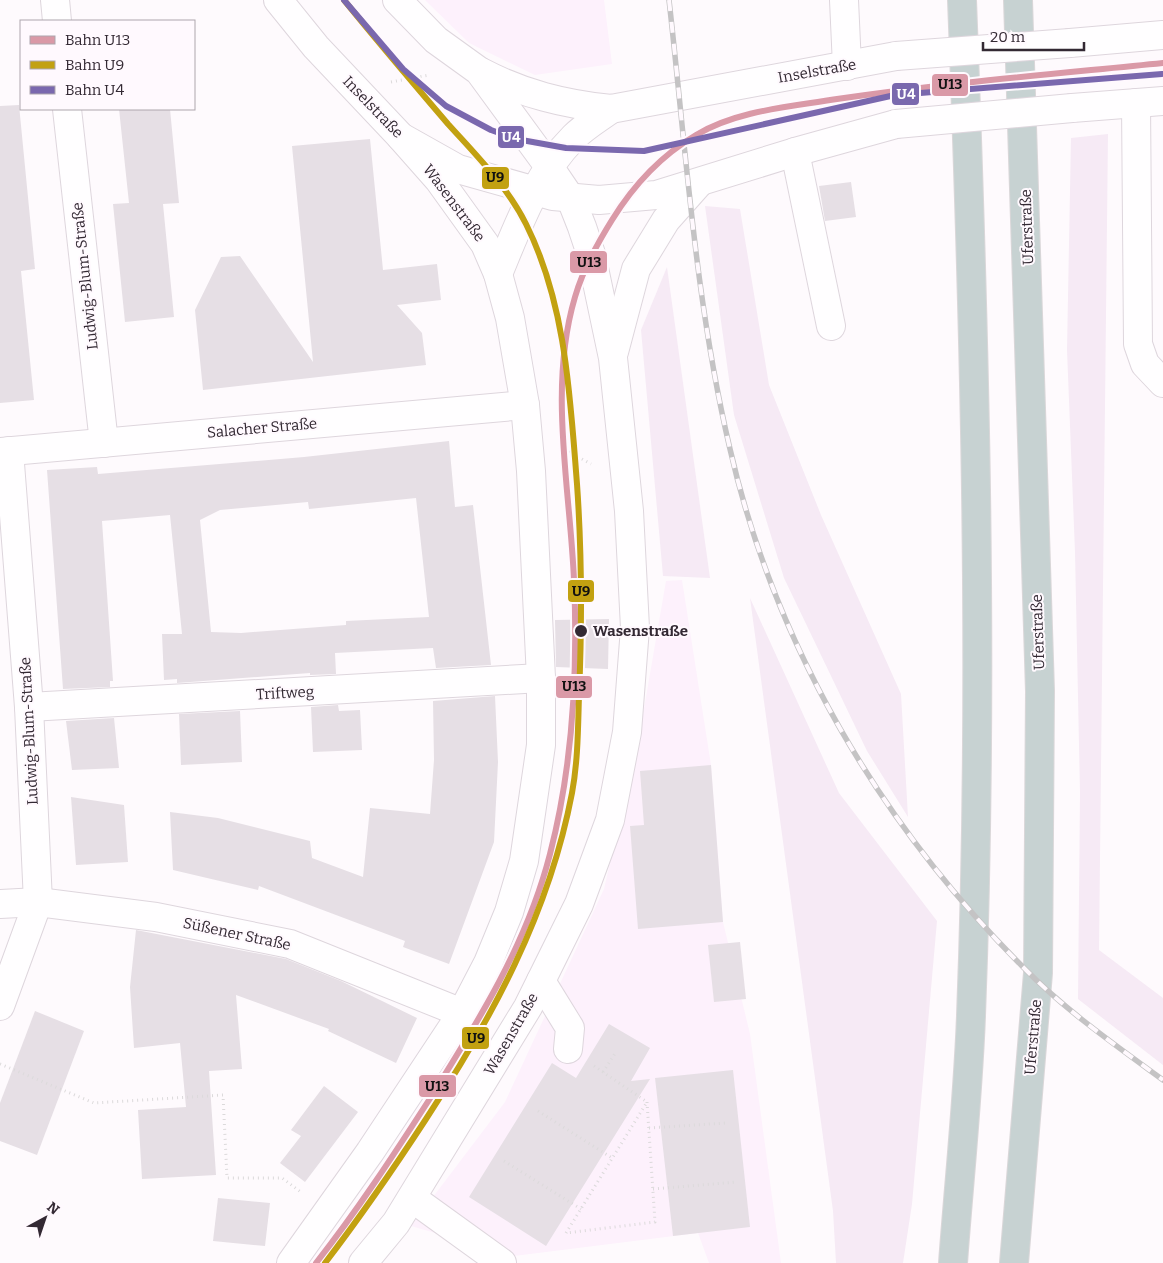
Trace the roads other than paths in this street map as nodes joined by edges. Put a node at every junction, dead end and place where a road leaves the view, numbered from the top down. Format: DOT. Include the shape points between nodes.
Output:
graph roads {
  1 [pos="54,0"];
  2 [pos="278,0"];
  3 [pos="397,0"];
  4 [pos="844,0"];
  5 [pos="962,0"];
  6 [pos="1018,0"];
  7 [pos="57,20"];
  8 [pos="1163,36"];
  9 [pos="847,66"];
  10 [pos="479,71"];
  11 [pos="1163,101"];
  12 [pos="1136,103"];
  13 [pos="611,109"];
  14 [pos="67,110"];
  15 [pos="401,137"];
  16 [pos="795,152"];
  17 [pos="550,168"];
  18 [pos="698,184"];
  19 [pos="534,192"];
  20 [pos="570,199"];
  21 [pos="498,274"];
  22 [pos="831,326"];
  23 [pos="613,358"];
  24 [pos="1163,383"];
  25 [pos="525,405"];
  26 [pos="104,443"];
  27 [pos="5,451"];
  28 [pos="541,678"];
  29 [pos="29,707"];
  30 [pos="38,902"];
  31 [pos="0,904"];
  32 [pos="541,981"];
  33 [pos="0,1006"];
  34 [pos="462,1013"];
  35 [pos="568,1049"];
  36 [pos="412,1198"];
  37 [pos="291,1263"];
  38 [pos="363,1263"];
  39 [pos="502,1263"];
  40 [pos="953,1263"];
  41 [pos="1014,1263"];
  1 -- 7 [label="street"];
  2 -- 15 [label="street, Inselstraße" via="316,47"];
  3 -- 10 [label="street, Wasenstraße" via="436,40"];
  4 -- 9 [label="street"];
  5 -- 40 [label="highway" via="974,293 978,760 971,1020"];
  6 -- 41 [label="highway, Uferstraße" via="1040,691 1038,974"];
  8 -- 9 [label="street, Inselstraße, bridge" via="896,56"];
  9 -- 13 [label="street, Inselstraße"];
  10 -- 13 [label="street, Inselstraße" via="528,94 577,106"];
  10 -- 17 [label="street, Wasenstraße"];
  11 -- 12 [label="street, Inselstraße"];
  12 -- 16 [label="street, Inselstraße, bridge" via="896,124"];
  12 -- 24 [label="street" via="1138,344 1145,364"];
  13 -- 17 [label="street" via="574,137"];
  14 -- 26 [label="street, Ludwig-Blum-Straße"];
  15 -- 19 [label="street, Inselstraße" via="458,169"];
  15 -- 21 [label="street, Wasenstraße" via="439,180 486,244"];
  16 -- 18 [label="street, Inselstraße"];
  16 -- 22 [label="street"];
  17 -- 19 [label="street"];
  17 -- 20 [label="street, Wasenstraße"];
  18 -- 20 [label="street, Inselstraße" via="656,195"];
  18 -- 23 [label="street" via="666,220 636,268"];
  19 -- 20 [label="street, Inselstraße"];
  19 -- 21 [label="street" via="517,223"];
  20 -- 23 [label="street, Wasenstraße" via="591,254"];
  21 -- 25 [label="street, Wasenstraße" via="510,318"];
  23 -- 32 [label="street, Wasenstraße" via="635,597 631,698 610,820 579,904"];
  25 -- 26 [label="street, Salacher Straße"];
  25 -- 28 [label="street, Wasenstraße"];
  26 -- 27 [label="street, Salacher Straße"];
  27 -- 29 [label="street, Ludwig-Blum-Straße"];
  28 -- 29 [label="street, Triftweg"];
  28 -- 34 [label="street, Wasenstraße" via="541,745 524,861 509,912"];
  29 -- 30 [label="street, Ludwig-Blum-Straße"];
  30 -- 31 [label="street, Süßener Straße"];
  30 -- 33 [label="street, Ludwig-Blum-Straße"];
  30 -- 34 [label="street, Süßener Straße" via="156,917 290,944"];
  32 -- 35 [label="street" via="570,1028"];
  32 -- 36 [label="street, Wasenstraße"];
  34 -- 37 [label="street, Wasenstraße"];
  36 -- 38 [label="street, Wasenstraße"];
  36 -- 39 [label="street"];
}
